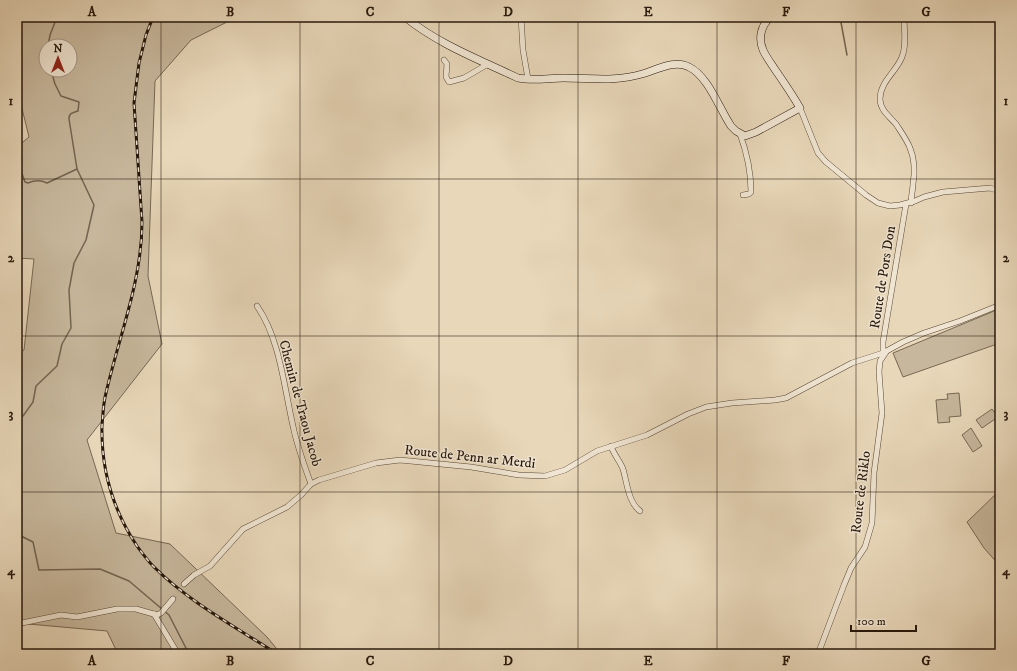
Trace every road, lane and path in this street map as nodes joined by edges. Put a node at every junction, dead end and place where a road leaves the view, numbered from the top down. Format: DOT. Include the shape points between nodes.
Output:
graph roads {
  1 [pos="405,17"];
  2 [pos="521,17"];
  3 [pos="771,17"];
  4 [pos="904,17"];
  5 [pos="444,60"];
  6 [pos="488,64"];
  7 [pos="528,80"];
  8 [pos="800,108"];
  9 [pos="740,134"];
  10 [pos="1000,190"];
  11 [pos="743,195"];
  12 [pos="908,203"];
  13 [pos="1000,305"];
  14 [pos="256,306"];
  15 [pos="888,350"];
  16 [pos="883,353"];
  17 [pos="611,446"];
  18 [pos="311,484"];
  19 [pos="640,510"];
  20 [pos="184,584"];
  21 [pos="173,599"];
  22 [pos="156,614"];
  23 [pos="17,624"];
  24 [pos="178,654"];
  25 [pos="818,654"];
  1 -- 6 [label="street" via="450,46"];
  2 -- 7 [label="street"];
  3 -- 8 [label="street" via="763,25 762,46"];
  4 -- 12 [label="street, Route de Pors Don" via="902,56 883,86 880,101 882,109 896,124 912,155 914,169"];
  5 -- 6 [label="street" via="447,64 446,77 449,82 464,78"];
  6 -- 7 [label="street"];
  7 -- 9 [label="street" via="620,79 673,64 689,66 702,78 724,115"];
  8 -- 9 [label="street" via="756,132 744,136"];
  8 -- 12 [label="street" via="818,153 826,162 873,200 890,206"];
  9 -- 11 [label="street" via="751,179 751,192"];
  10 -- 12 [label="street" via="990,188 943,192"];
  12 -- 16 [label="street, Route de Pors Don"];
  13 -- 15 [label="street, Route de Penn ar Merdi" via="917,336"];
  14 -- 18 [label="street, Chemin de Traou Jacob" via="262,314 277,352 293,426"];
  15 -- 16 [label="street, Route de Penn ar Merdi"];
  15 -- 25 [label="street, Route de Riklo" via="880,361 882,413 874,472 872,523 864,547 844,585"];
  16 -- 17 [label="street, Route de Penn ar Merdi" via="840,369 786,398 706,407 643,437"];
  17 -- 18 [label="street, Route de Penn ar Merdi" via="597,451 565,470 545,476 400,460 376,463"];
  17 -- 19 [label="street" via="622,468 633,502"];
  18 -- 20 [label="street, Route de Penn ar Merdi" via="287,507 243,529 210,566"];
  21 -- 22 [label="street" via="162,613"];
  22 -- 23 [label="street" via="136,609 117,609 77,616 61,615"];
  22 -- 24 [label="street"];
}
